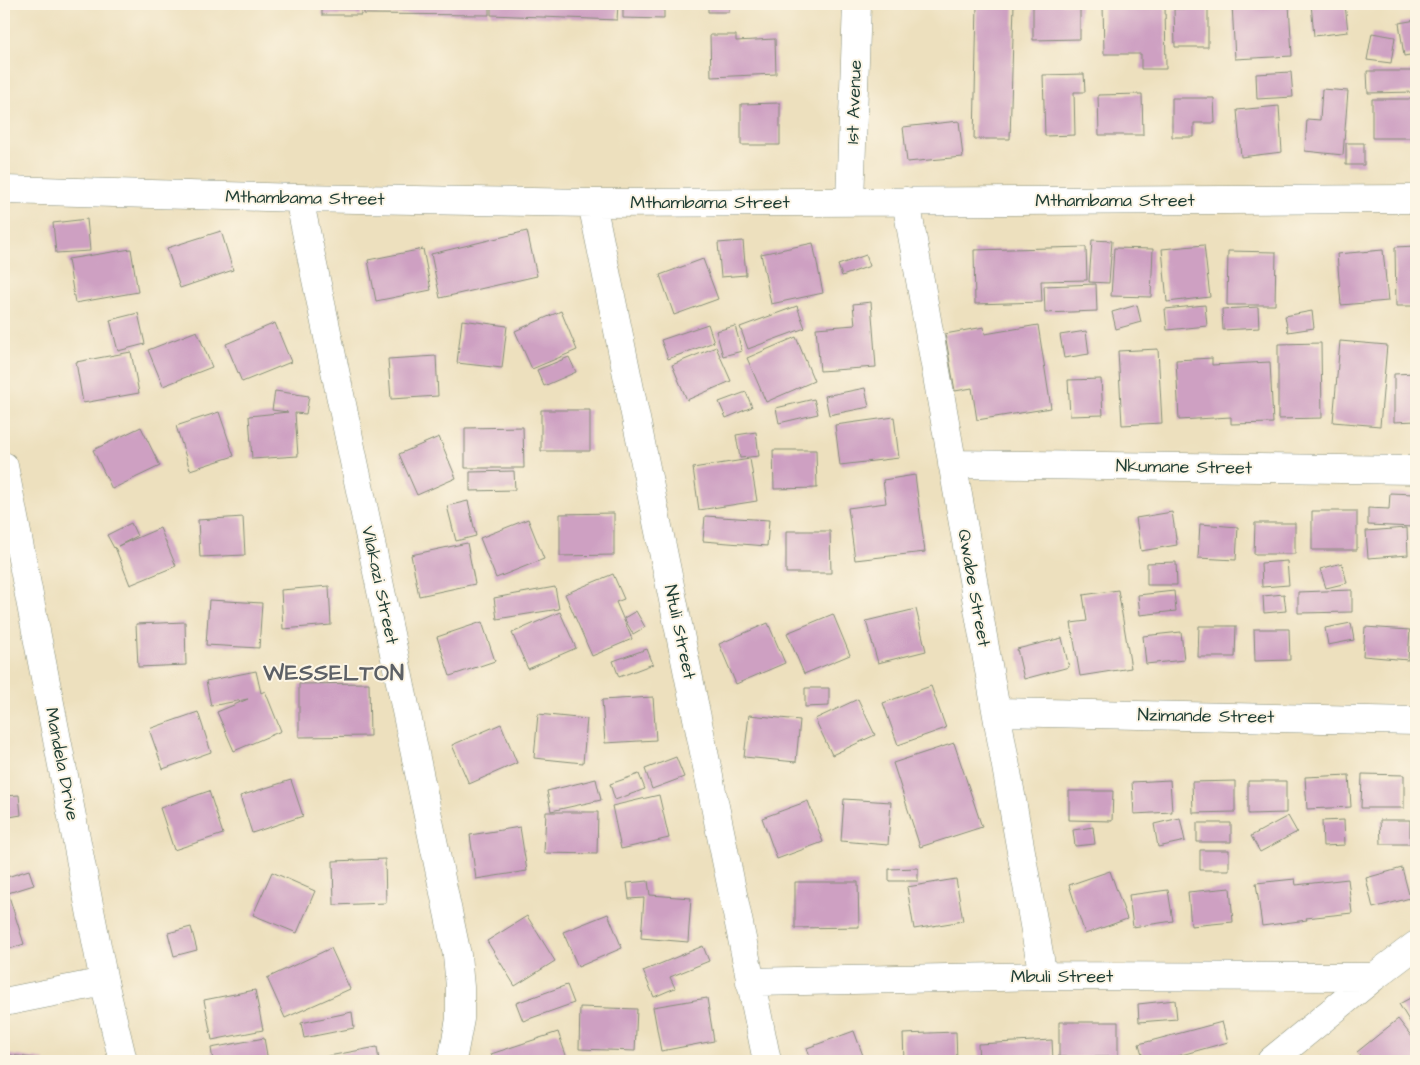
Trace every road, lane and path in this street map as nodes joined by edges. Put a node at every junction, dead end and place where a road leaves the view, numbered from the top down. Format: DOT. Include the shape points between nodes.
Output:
graph roads {
  1 [pos="857,4"];
  2 [pos="4,190"];
  3 [pos="299,198"];
  4 [pos="1416,199"];
  5 [pos="850,201"];
  6 [pos="906,201"];
  7 [pos="592,203"];
  8 [pos="952,464"];
  9 [pos="4,466"];
  10 [pos="1416,470"];
  11 [pos="997,712"];
  12 [pos="1416,720"];
  13 [pos="1416,945"];
  14 [pos="1043,976"];
  15 [pos="1374,977"];
  16 [pos="104,982"];
  17 [pos="750,982"];
  18 [pos="4,1002"];
  19 [pos="123,1061"];
  20 [pos="452,1061"];
  21 [pos="767,1061"];
  22 [pos="1271,1061"];
  1 -- 5 [label="street, 1st Avenue"];
  2 -- 3 [label="street, Mthambama Street"];
  3 -- 7 [label="street, Mthambama Street"];
  3 -- 20 [label="street, Vilakazi Street" via="457,955 460,1019"];
  4 -- 6 [label="street, Mthambama Street"];
  5 -- 6 [label="street, Mthambama Street"];
  5 -- 7 [label="street, Mthambama Street"];
  6 -- 8 [label="street, Qwabe Street"];
  7 -- 17 [label="street, Ntuli Street"];
  8 -- 10 [label="street, Nkumane Street"];
  8 -- 11 [label="street, Qwabe Street"];
  9 -- 16 [label="street, Mandela Drive"];
  11 -- 12 [label="street, Nzimande Street"];
  11 -- 14 [label="street, Qwabe Street"];
  13 -- 15 [label="street"];
  14 -- 15 [label="street, Mbuli Street"];
  14 -- 17 [label="street, Mbuli Street"];
  15 -- 22 [label="street"];
  16 -- 18 [label="street"];
  16 -- 19 [label="street, Mandela Drive"];
  17 -- 21 [label="street, Ntuli Street"];
}
